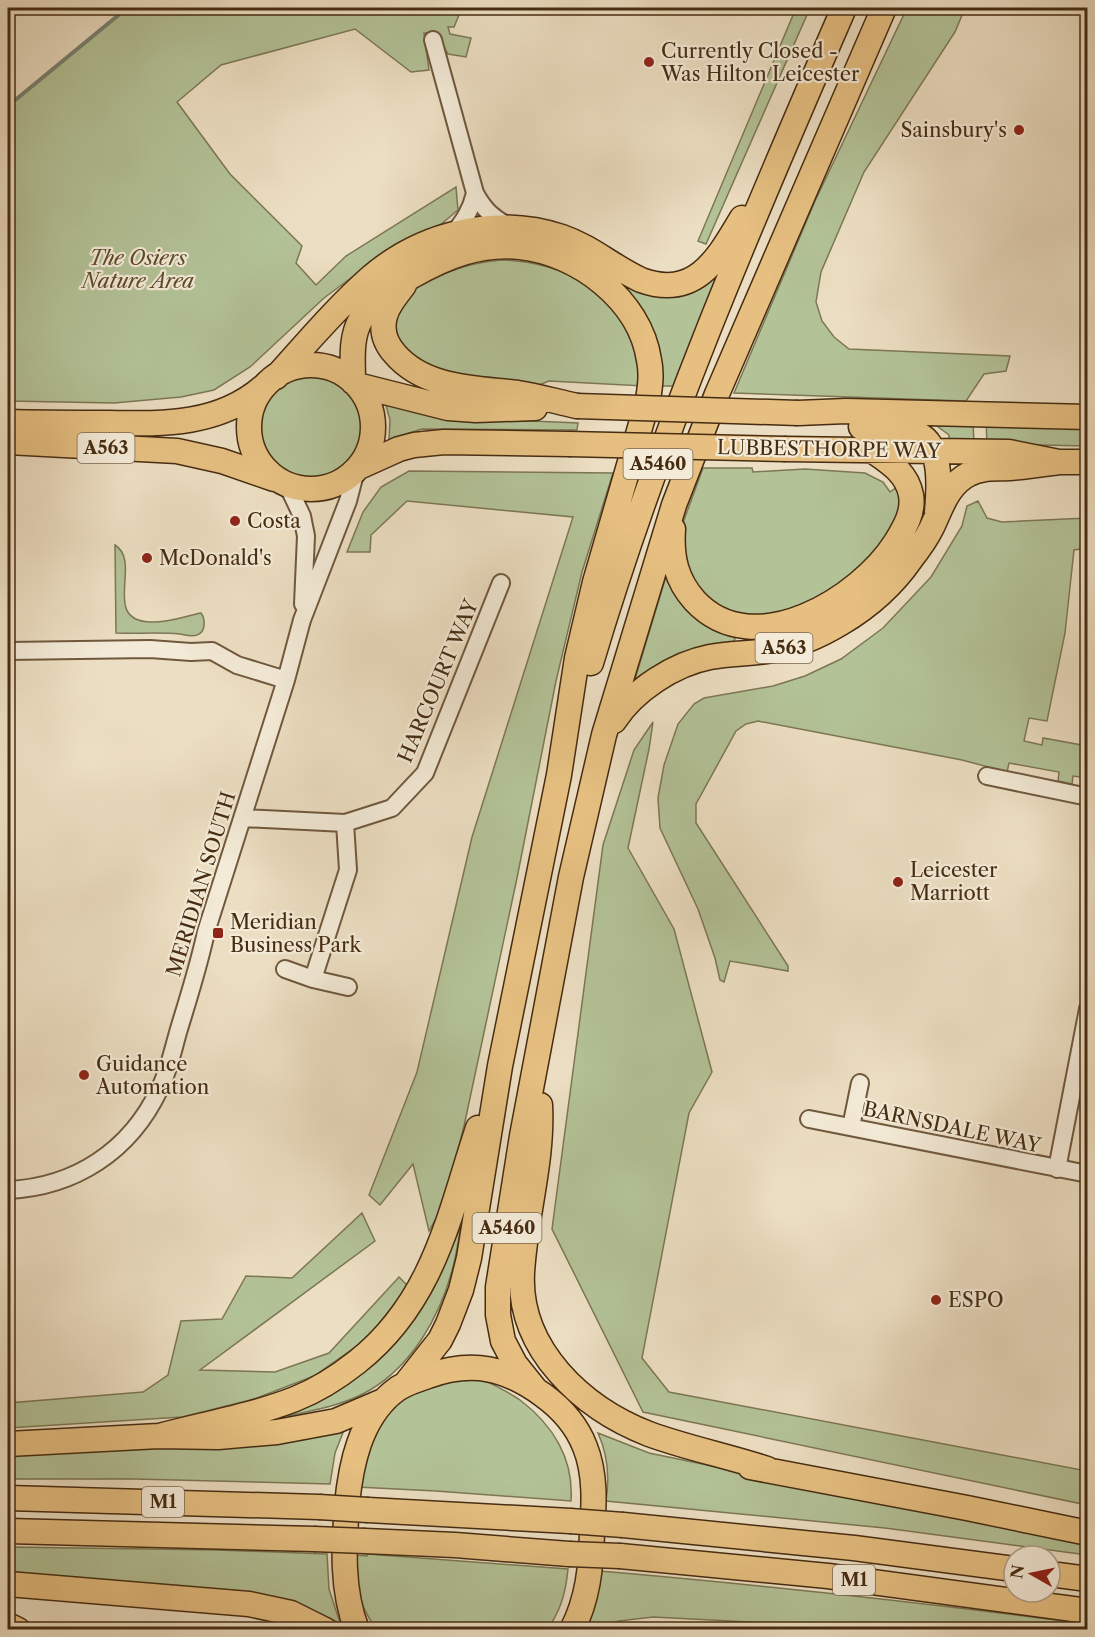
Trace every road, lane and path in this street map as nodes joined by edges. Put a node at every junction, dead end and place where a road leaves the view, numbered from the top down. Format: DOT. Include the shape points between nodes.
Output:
graph roads {
  1 [pos="844,8"];
  2 [pos="884,8"];
  3 [pos="433,40"];
  4 [pos="778,160"];
  5 [pos="475,194"];
  6 [pos="511,228"];
  7 [pos="453,234"];
  8 [pos="411,276"];
  9 [pos="273,379"];
  10 [pos="355,383"];
  11 [pos="577,406"];
  12 [pos="798,413"];
  13 [pos="1088,417"];
  14 [pos="8,422"];
  15 [pos="8,442"];
  16 [pos="873,452"];
  17 [pos="934,452"];
  18 [pos="1059,462"];
  19 [pos="1088,462"];
  20 [pos="358,469"];
  21 [pos="284,483"];
  22 [pos="674,506"];
  23 [pos="936,515"];
  24 [pos="501,584"];
  25 [pos="302,620"];
  26 [pos="8,651"];
  27 [pos="286,680"];
  28 [pos="604,735"];
  29 [pos="559,775"];
  30 [pos="987,776"];
  31 [pos="1088,798"];
  32 [pos="243,818"];
  33 [pos="345,822"];
  34 [pos="285,969"];
  35 [pos="313,979"];
  36 [pos="348,987"];
  37 [pos="1088,1009"];
  38 [pos="538,1059"];
  39 [pos="500,1066"];
  40 [pos="860,1083"];
  41 [pos="809,1119"];
  42 [pos="851,1127"];
  43 [pos="1057,1170"];
  44 [pos="1088,1174"];
  45 [pos="8,1190"];
  46 [pos="407,1382"];
  47 [pos="535,1389"];
  48 [pos="383,1401"];
  49 [pos="560,1408"];
  50 [pos="159,1436"];
  51 [pos="8,1444"];
  52 [pos="766,1469"];
  53 [pos="8,1498"];
  54 [pos="8,1531"];
  55 [pos="1088,1533"];
  56 [pos="1002,1567"];
  57 [pos="1062,1576"];
  58 [pos="1088,1579"];
  59 [pos="8,1584"];
  60 [pos="1088,1611"];
  61 [pos="8,1625"];
  62 [pos="18,1629"];
  63 [pos="325,1629"];
  64 [pos="357,1629"];
  65 [pos="572,1629"];
  1 -- 4 [label="highway, A5460"];
  2 -- 22 [label="highway, A5460" via="742,332"];
  3 -- 5 [label="street"];
  4 -- 6 [label="highway" via="717,258 704,273 687,282 650,283 570,240"];
  4 -- 29 [label="highway, A5460" via="687,384 638,518 612,592"];
  5 -- 6 [label="street" via="494,219"];
  5 -- 7 [label="street" via="464,221"];
  6 -- 7 [label="highway"];
  7 -- 9 [label="highway" via="415,249 370,278"];
  8 -- 10 [label="highway" via="374,299 360,320 353,348"];
  8 -- 11 [label="highway" via="387,309 383,324 390,349 408,366 439,381 469,389 520,393"];
  8 -- 29 [label="highway" via="454,254 482,248 520,247 563,258 594,277 621,303 638,328 649,357 648,400 595,582 577,658"];
  9 -- 10 [label="highway" via="290,369 315,366 332,369"];
  9 -- 14 [label="highway, A563" via="230,408 191,421"];
  9 -- 21 [label="highway" via="255,402 250,435 258,459"];
  10 -- 11 [label="highway, LUBBESTHORPE WAY" via="448,408"];
  10 -- 20 [label="highway" via="367,400 373,426 371,443"];
  11 -- 12 [label="highway, LUBBESTHORPE WAY, bridge"];
  12 -- 13 [label="highway, LUBBESTHORPE WAY"];
  12 -- 17 [label="highway" via="851,426 918,434"];
  15 -- 21 [label="highway, A563" via="177,451 222,461"];
  16 -- 17 [label="highway, LUBBESTHORPE WAY / A563"];
  16 -- 20 [label="highway, LUBBESTHORPE WAY / A563, bridge" via="444,442 399,448"];
  16 -- 22 [label="highway" via="905,479 911,495 909,518 895,544 869,574 832,602 792,621 762,627 734,624 714,616 696,602 681,584 673,559"];
  17 -- 18 [label="highway, LUBBESTHORPE WAY / A563" via="1009,452"];
  17 -- 23 [label="highway, A563"];
  18 -- 19 [label="highway, LUBBESTHORPE WAY / A563"];
  18 -- 23 [label="highway, A563" via="970,473 954,485"];
  20 -- 21 [label="highway" via="345,480 324,488"];
  20 -- 25 [label="street, MERIDIAN SOUTH"];
  21 -- 25 [label="street, MERIDIAN SOUTH" via="302,516 306,536"];
  22 -- 28 [label="highway, A5460"];
  23 -- 28 [label="highway, A563" via="926,537 897,577 841,623 792,646 709,657 680,667 631,698"];
  24 -- 33 [label="street, HARCOURT WAY" via="424,772 392,808"];
  25 -- 27 [label="street, MERIDIAN SOUTH"];
  26 -- 27 [label="street" via="212,651 237,665"];
  27 -- 32 [label="street, MERIDIAN SOUTH"];
  28 -- 38 [label="highway, A5460" via="571,877"];
  29 -- 39 [label="highway, A5460"];
  30 -- 31 [label="street"];
  32 -- 33 [label="street, HARCOURT WAY"];
  32 -- 45 [label="street, MERIDIAN SOUTH" via="160,1088 143,1119 98,1164 46,1185"];
  33 -- 35 [label="street" via="348,870"];
  34 -- 35 [label="street"];
  35 -- 36 [label="street"];
  37 -- 43 [label="street"];
  38 -- 47 [label="highway, A5460" via="498,1287 500,1327 508,1353"];
  38 -- 52 [label="highway" via="541,1120 522,1276 527,1314 542,1350 574,1388 623,1421 647,1433"];
  39 -- 46 [label="highway, A5460" via="465,1275 440,1340"];
  39 -- 50 [label="highway" via="438,1251 417,1294 382,1340 346,1370 305,1395 236,1418"];
  40 -- 42 [label="street"];
  41 -- 42 [label="street, BARNSDALE WAY"];
  42 -- 43 [label="street, BARNSDALE WAY"];
  43 -- 44 [label="street, BARNSDALE WAY"];
  46 -- 47 [label="highway" via="471,1367 503,1372"];
  46 -- 48 [label="highway"];
  47 -- 49 [label="highway"];
  48 -- 50 [label="highway" via="336,1421 278,1432"];
  48 -- 64 [label="highway" via="358,1444 349,1488 345,1583"];
  49 -- 52 [label="highway" via="650,1449"];
  49 -- 65 [label="highway" via="586,1448 594,1502 586,1593"];
  50 -- 51 [label="highway"];
  52 -- 55 [label="highway"];
  53 -- 56 [label="highway, M1, bridge" via="319,1507 570,1521 854,1548"];
  54 -- 60 [label="highway, M1, bridge" via="365,1541 620,1556 828,1576"];
  57 -- 58 [label="highway"];
  59 -- 63 [label="highway" via="249,1604 291,1613"];
  61 -- 62 [label="highway"];
}
